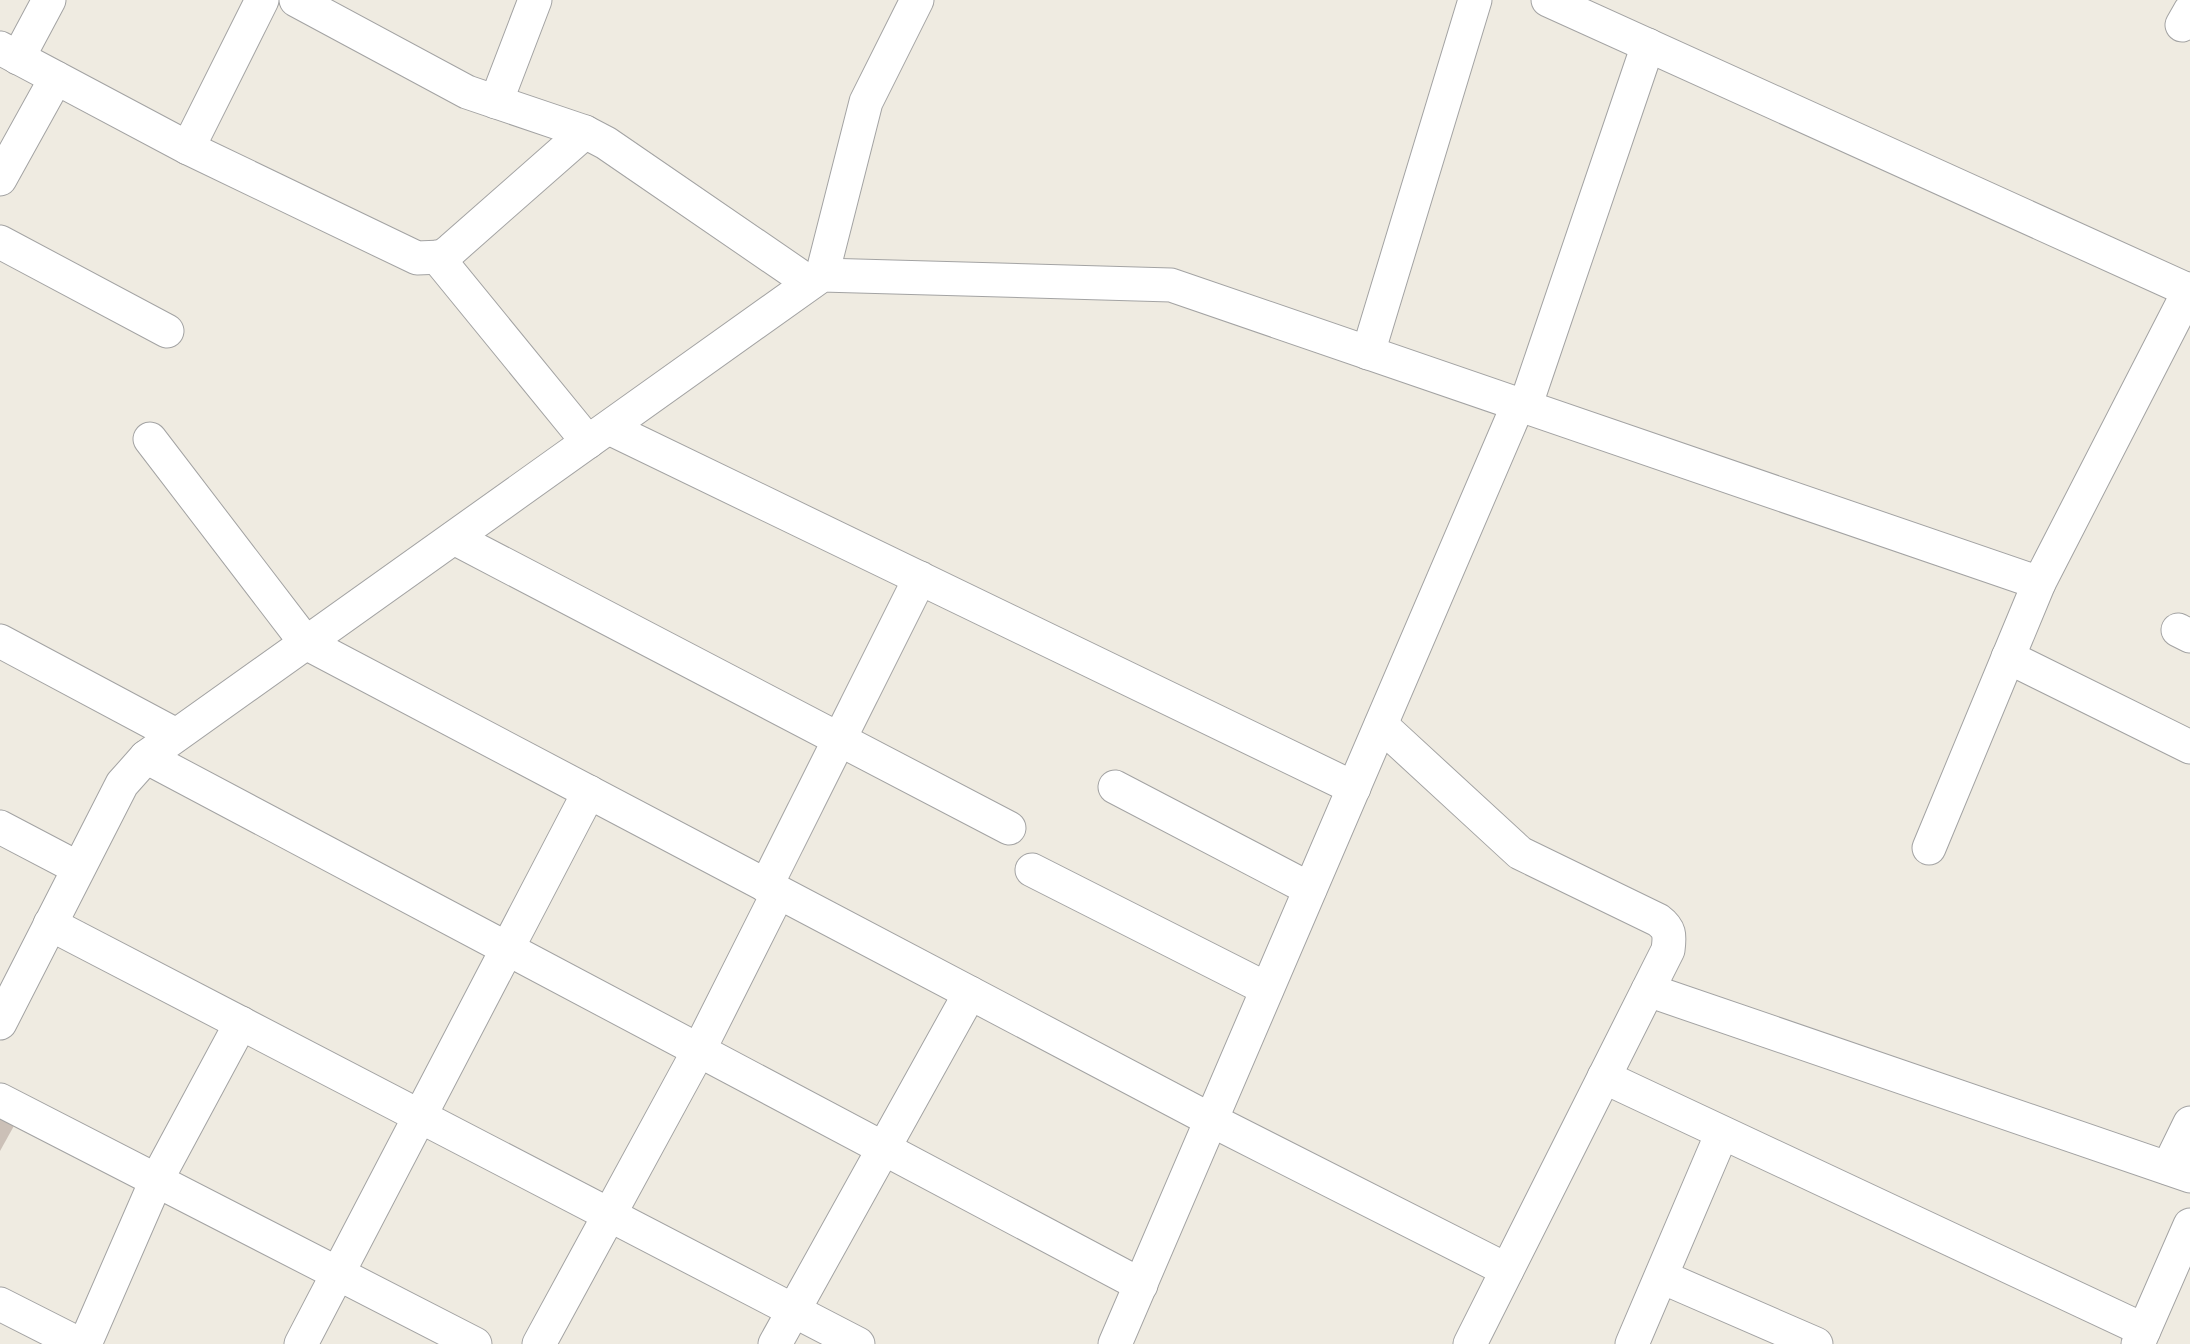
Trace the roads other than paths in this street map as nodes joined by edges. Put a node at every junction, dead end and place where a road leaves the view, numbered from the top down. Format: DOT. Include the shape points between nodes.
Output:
graph roads {
  1 [pos="49,0"];
  2 [pos="262,0"];
  3 [pos="296,0"];
  4 [pos="535,0"];
  5 [pos="917,0"];
  6 [pos="1475,0"];
  7 [pos="1548,0"];
  8 [pos="1648,45"];
  9 [pos="9,53"];
  10 [pos="56,78"];
  11 [pos="496,102"];
  12 [pos="585,132"];
  13 [pos="188,148"];
  14 [pos="0,179"];
  15 [pos="0,242"];
  16 [pos="437,257"];
  17 [pos="816,279"];
  18 [pos="2189,289"];
  19 [pos="166,331"];
  20 [pos="1368,353"];
  21 [pos="1522,406"];
  22 [pos="598,435"];
  23 [pos="150,439"];
  24 [pos="454,538"];
  25 [pos="920,578"];
  26 [pos="2039,583"];
  27 [pos="0,641"];
  28 [pos="306,643"];
  29 [pos="2008,657"];
  30 [pos="1381,725"];
  31 [pos="176,735"];
  32 [pos="840,738"];
  33 [pos="2190,747"];
  34 [pos="146,757"];
  35 [pos="1114,787"];
  36 [pos="1354,788"];
  37 [pos="589,792"];
  38 [pos="0,827"];
  39 [pos="1009,828"];
  40 [pos="1929,848"];
  41 [pos="78,868"];
  42 [pos="1032,870"];
  43 [pos="772,889"];
  44 [pos="1310,889"];
  45 [pos="50,924"];
  46 [pos="509,949"];
  47 [pos="1268,989"];
  48 [pos="1648,990"];
  49 [pos="970,993"];
  50 [pos="0,1023"];
  51 [pos="241,1023"];
  52 [pos="699,1050"];
  53 [pos="1604,1077"];
  54 [pos="0,1100"];
  55 [pos="420,1116"];
  56 [pos="1211,1120"];
  57 [pos="2190,1123"];
  58 [pos="1722,1133"];
  59 [pos="882,1147"];
  60 [pos="2179,1172"];
  61 [pos="156,1181"];
  62 [pos="609,1214"];
  63 [pos="2190,1225"];
  64 [pos="1507,1270"];
  65 [pos="338,1273"];
  66 [pos="1662,1277"];
  67 [pos="1141,1285"];
  68 [pos="0,1304"];
  69 [pos="792,1310"];
  70 [pos="2141,1337"];
  71 [pos="79,1344"];
  72 [pos="85,1344"];
  73 [pos="301,1344"];
  74 [pos="475,1344"];
  75 [pos="539,1344"];
  76 [pos="775,1344"];
  77 [pos="858,1344"];
  78 [pos="1115,1344"];
  79 [pos="1470,1344"];
  80 [pos="1632,1344"];
  81 [pos="1816,1344"];
  1 -- 9 [label="street"];
  2 -- 13 [label="street"];
  3 -- 11 [label="street" via="446,82"];
  4 -- 11 [label="street"];
  5 -- 17 [label="street" via="866,102"];
  6 -- 20 [label="street"];
  7 -- 8 [label="street"];
  8 -- 18 [label="street"];
  8 -- 21 [label="street"];
  9 -- 10 [label="street"];
  10 -- 13 [label="street"];
  10 -- 14 [label="street"];
  11 -- 12 [label="street"];
  12 -- 16 [label="street" via="451,250"];
  12 -- 17 [label="street"];
  13 -- 16 [label="street" via="408,255"];
  15 -- 19 [label="street"];
  16 -- 22 [label="street"];
  17 -- 20 [label="street" via="1171,285"];
  17 -- 22 [label="street"];
  18 -- 26 [label="street"];
  20 -- 21 [label="street"];
  21 -- 26 [label="street"];
  21 -- 30 [label="street"];
  22 -- 24 [label="street"];
  22 -- 25 [label="street"];
  23 -- 28 [label="street"];
  24 -- 28 [label="street"];
  24 -- 32 [label="street"];
  25 -- 32 [label="street"];
  25 -- 36 [label="street"];
  26 -- 29 [label="street"];
  27 -- 31 [label="street"];
  28 -- 31 [label="street"];
  28 -- 37 [label="street"];
  29 -- 33 [label="street"];
  29 -- 40 [label="street"];
  30 -- 36 [label="street"];
  30 -- 48 [label="street" via="1520,853 1668,927 1668,950"];
  31 -- 34 [label="street"];
  32 -- 39 [label="street"];
  32 -- 43 [label="street"];
  34 -- 41 [label="street" via="122,784"];
  34 -- 46 [label="street"];
  35 -- 44 [label="street"];
  36 -- 44 [label="street"];
  37 -- 43 [label="street"];
  37 -- 46 [label="street"];
  38 -- 41 [label="street"];
  41 -- 45 [label="street"];
  42 -- 47 [label="street"];
  43 -- 49 [label="street"];
  43 -- 52 [label="street"];
  44 -- 47 [label="street"];
  45 -- 50 [label="street"];
  45 -- 51 [label="street"];
  46 -- 52 [label="street"];
  46 -- 55 [label="street"];
  47 -- 56 [label="street"];
  48 -- 53 [label="street"];
  48 -- 60 [label="street"];
  49 -- 56 [label="street"];
  49 -- 59 [label="street"];
  51 -- 55 [label="street"];
  51 -- 61 [label="street"];
  52 -- 59 [label="street"];
  52 -- 62 [label="street"];
  53 -- 58 [label="street"];
  53 -- 64 [label="street"];
  54 -- 61 [label="street"];
  55 -- 62 [label="street"];
  55 -- 65 [label="street"];
  56 -- 64 [label="street"];
  56 -- 67 [label="street"];
  57 -- 60 [label="street"];
  58 -- 66 [label="street"];
  58 -- 70 [label="street"];
  59 -- 67 [label="street"];
  59 -- 69 [label="street"];
  61 -- 65 [label="street"];
  61 -- 72 [label="street"];
  62 -- 69 [label="street"];
  62 -- 75 [label="street"];
  63 -- 70 [label="street"];
  64 -- 79 [label="street"];
  65 -- 73 [label="street"];
  65 -- 74 [label="street"];
  66 -- 80 [label="street"];
  66 -- 81 [label="street"];
  67 -- 78 [label="street"];
  68 -- 71 [label="street"];
  69 -- 76 [label="street"];
  69 -- 77 [label="street"];
}
